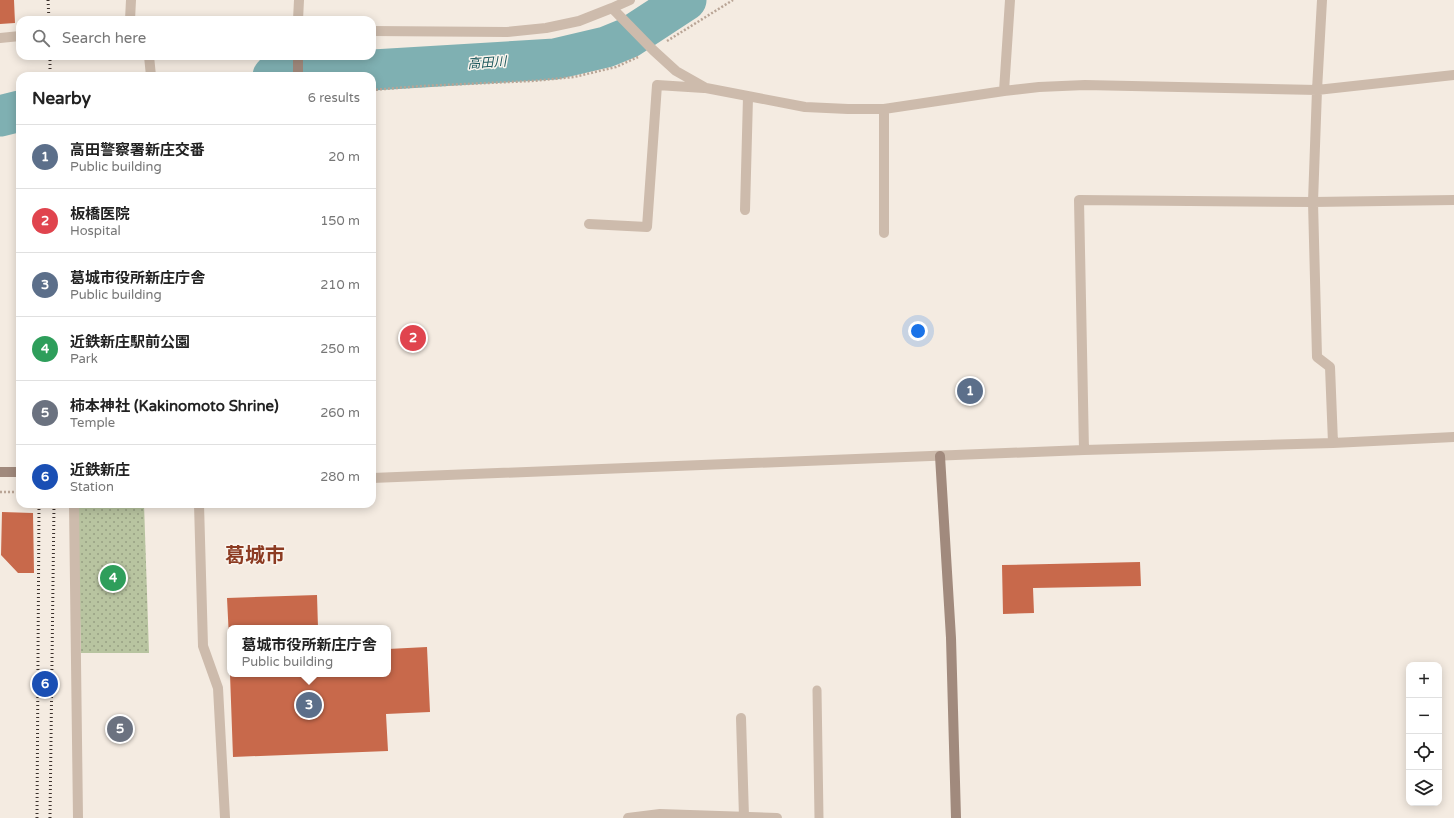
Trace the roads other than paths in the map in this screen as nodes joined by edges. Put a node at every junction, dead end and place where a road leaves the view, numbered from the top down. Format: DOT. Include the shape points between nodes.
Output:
graph roads {
  1 [pos="131,0"];
  2 [pos="299,0"];
  3 [pos="630,0"];
  4 [pos="1010,0"];
  5 [pos="1322,0"];
  6 [pos="612,8"];
  7 [pos="130,16"];
  8 [pos="298,16"];
  9 [pos="376,31"];
  10 [pos="16,36"];
  11 [pos="0,38"];
  12 [pos="150,60"];
  13 [pos="298,60"];
  14 [pos="151,72"];
  15 [pos="298,72"];
  16 [pos="1454,75"];
  17 [pos="706,88"];
  18 [pos="1317,90"];
  19 [pos="1004,91"];
  20 [pos="748,97"];
  21 [pos="884,109"];
  22 [pos="1454,200"];
  23 [pos="1313,202"];
  24 [pos="745,210"];
  25 [pos="589,224"];
  26 [pos="884,233"];
  27 [pos="1454,437"];
  28 [pos="1333,443"];
  29 [pos="1084,450"];
  30 [pos="940,456"];
  31 [pos="0,472"];
  32 [pos="16,472"];
  33 [pos="376,478"];
  34 [pos="74,508"];
  35 [pos="199,508"];
  36 [pos="817,690"];
  37 [pos="741,718"];
  38 [pos="744,817"];
  39 [pos="78,818"];
  40 [pos="225,818"];
  41 [pos="628,818"];
  42 [pos="777,818"];
  43 [pos="819,818"];
  44 [pos="956,818"];
  1 -- 7 [label="street"];
  2 -- 8 [label="street"];
  3 -- 6 [label="street"];
  4 -- 19 [label="street"];
  5 -- 18 [label="street"];
  6 -- 9 [label="street" via="546,28 507,32"];
  6 -- 17 [label="street" via="676,71"];
  10 -- 11 [label="street"];
  12 -- 14 [label="street"];
  13 -- 15 [label="street"];
  16 -- 18 [label="street"];
  17 -- 20 [label="street"];
  17 -- 25 [label="street" via="657,85 647,227"];
  18 -- 19 [label="street" via="1085,85"];
  18 -- 23 [label="street"];
  19 -- 21 [label="street"];
  20 -- 21 [label="street" via="805,107"];
  20 -- 24 [label="street"];
  21 -- 26 [label="street"];
  22 -- 23 [label="street"];
  23 -- 28 [label="street" via="1317,357 1330,367"];
  23 -- 29 [label="street" via="1079,200"];
  27 -- 28 [label="street"];
  28 -- 29 [label="street"];
  29 -- 30 [label="street"];
  30 -- 33 [label="street"];
  30 -- 44 [label="street"];
  31 -- 32 [label="street"];
  34 -- 39 [label="street"];
  35 -- 40 [label="street" via="203,646 218,688"];
  36 -- 43 [label="lane"];
  37 -- 38 [label="street"];
  38 -- 41 [label="street" via="660,814"];
  38 -- 42 [label="street"];
}
